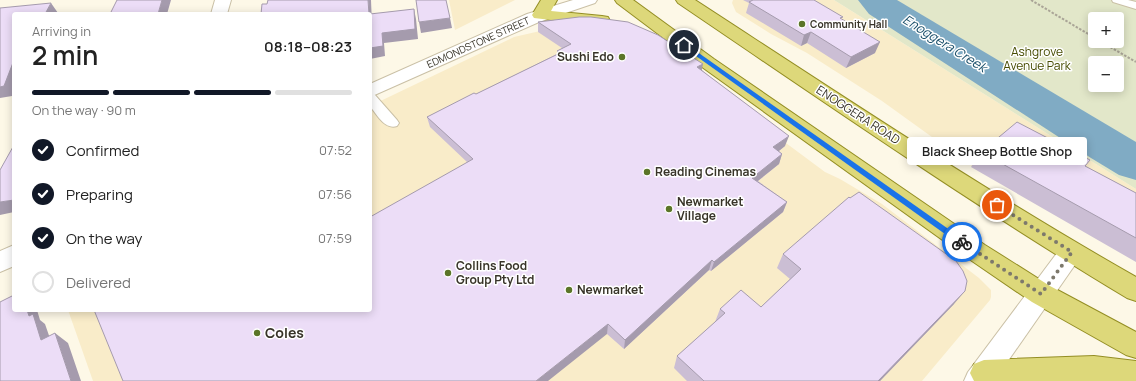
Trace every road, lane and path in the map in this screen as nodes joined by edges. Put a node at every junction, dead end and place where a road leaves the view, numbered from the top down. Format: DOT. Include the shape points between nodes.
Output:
graph roads {
  1 [pos="223,0"];
  2 [pos="549,0"];
  3 [pos="589,0"];
  4 [pos="623,0"];
  5 [pos="684,0"];
  6 [pos="1031,0"];
  7 [pos="1117,0"];
  8 [pos="1136,6"];
  9 [pos="709,8"];
  10 [pos="220,12"];
  11 [pos="540,15"];
  12 [pos="660,28"];
  13 [pos="1088,34"];
  14 [pos="1112,48"];
  15 [pos="1136,62"];
  16 [pos="372,90"];
  17 [pos="372,100"];
  18 [pos="392,123"];
  19 [pos="1072,252"];
  20 [pos="12,256"];
  21 [pos="0,262"];
  22 [pos="1136,290"];
  23 [pos="1041,294"];
  24 [pos="1136,346"];
  25 [pos="1136,374"];
  26 [pos="981,377"];
  1 -- 10 [label="street"];
  2 -- 11 [label="main road"];
  3 -- 11 [label="street, EDMONDSTONE STREET"];
  4 -- 12 [label="main road"];
  5 -- 9 [label="main road, ENOGGERA ROAD"];
  6 -- 13 [label="path"];
  7 -- 8 [label="lane"];
  9 -- 19 [label="main road, ENOGGERA ROAD" via="948,175"];
  11 -- 12 [label="main road"];
  11 -- 16 [label="street, EDMONDSTONE STREET"];
  12 -- 23 [label="main road" via="911,207"];
  14 -- 15 [label="path"];
  17 -- 18 [label="lane"];
  19 -- 22 [label="main road, ENOGGERA ROAD"];
  19 -- 23 [label="street"];
  20 -- 21 [label="street"];
  23 -- 24 [label="main road"];
  23 -- 26 [label="street"];
  25 -- 26 [label="main road" via="1094,369"];
}
